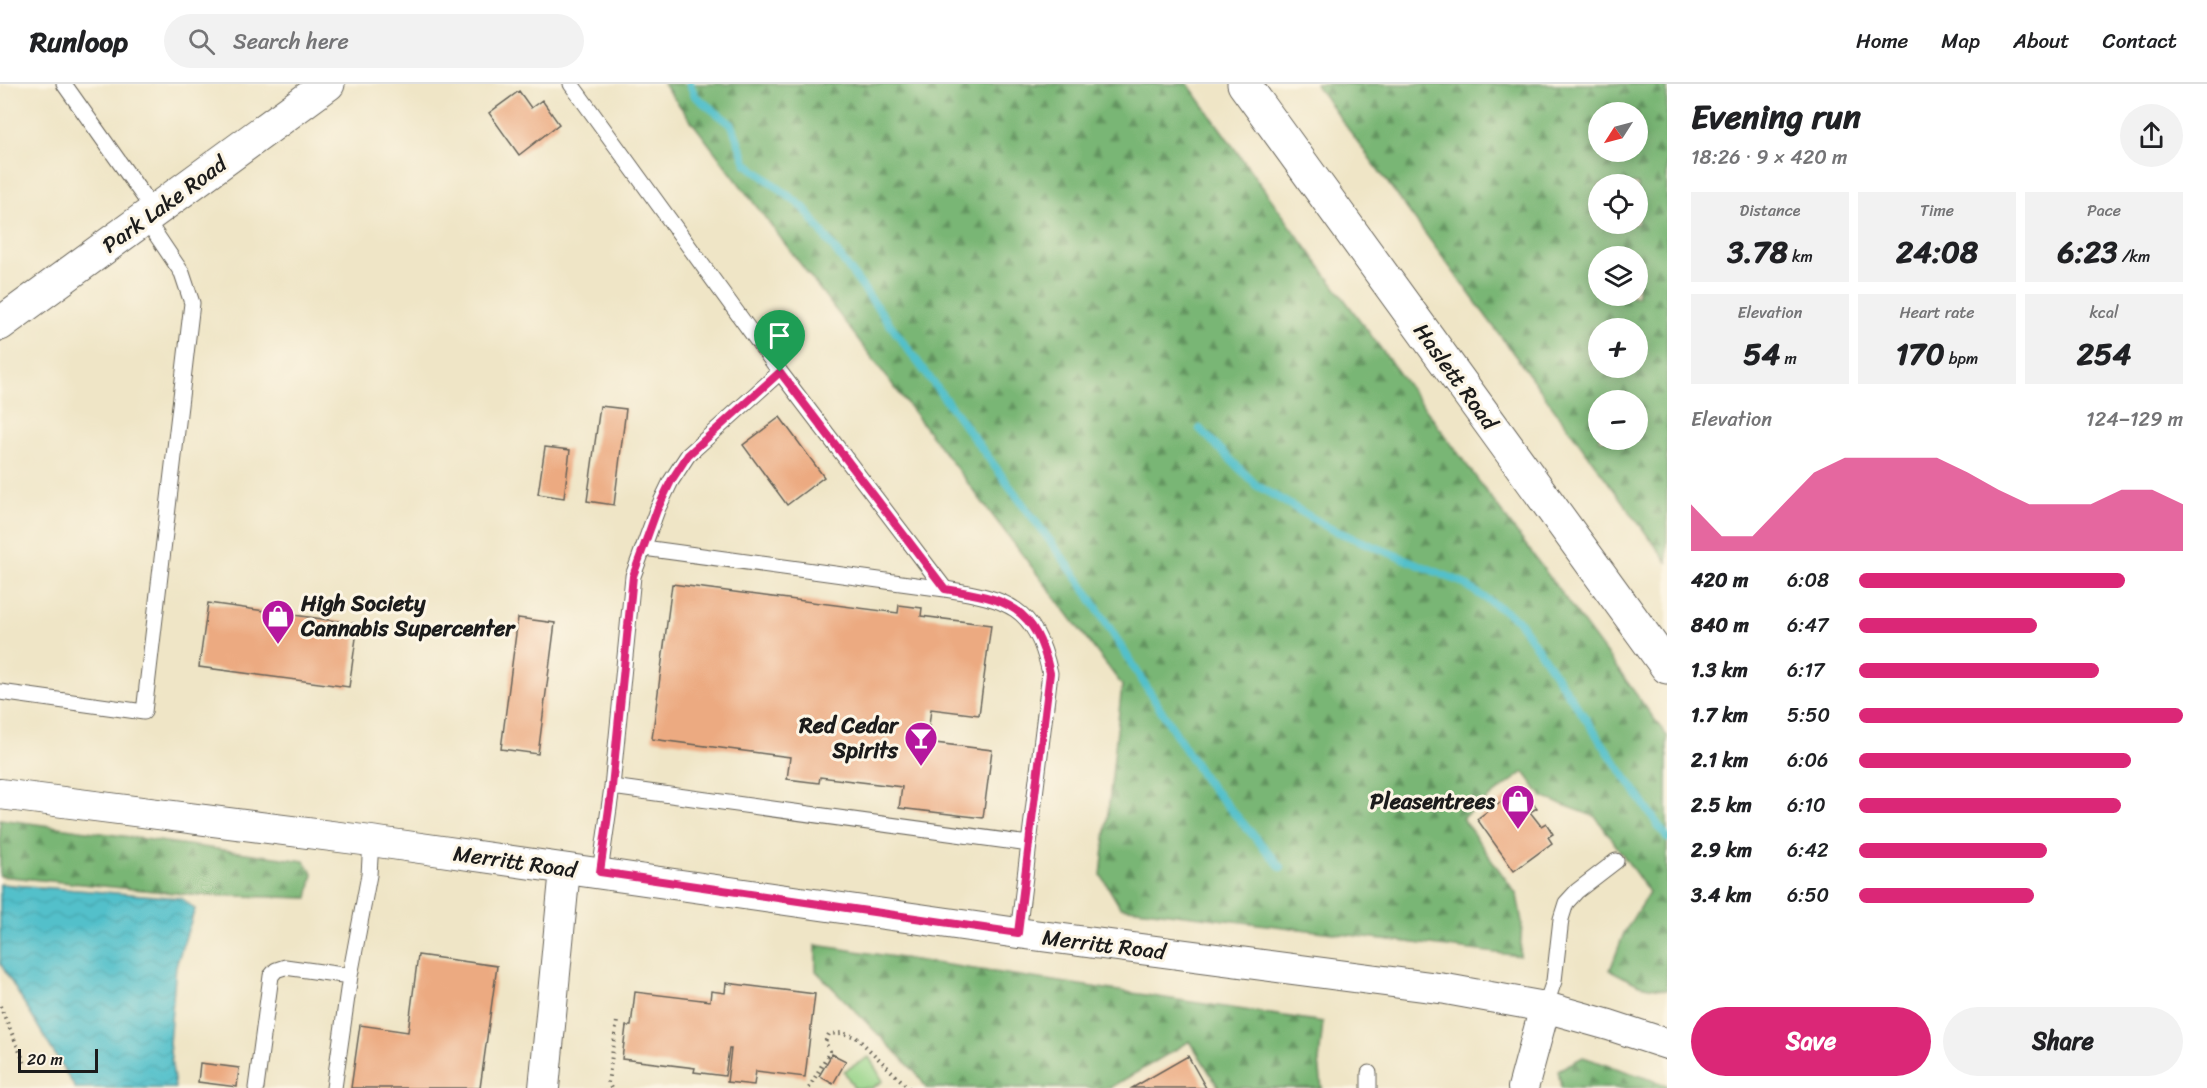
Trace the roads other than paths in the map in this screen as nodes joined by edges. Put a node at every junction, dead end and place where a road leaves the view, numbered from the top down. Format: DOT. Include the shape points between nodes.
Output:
graph roads {
  1 [pos="64,84"];
  2 [pos="328,84"];
  3 [pos="571,84"];
  4 [pos="1244,84"];
  5 [pos="149,215"];
  6 [pos="0,324"];
  7 [pos="780,372"];
  8 [pos="644,548"];
  9 [pos="945,589"];
  10 [pos="1667,667"];
  11 [pos="0,692"];
  12 [pos="612,787"];
  13 [pos="0,794"];
  14 [pos="371,842"];
  15 [pos="1029,844"];
  16 [pos="1616,861"];
  17 [pos="565,869"];
  18 [pos="600,872"];
  19 [pos="1018,933"];
  20 [pos="350,976"];
  21 [pos="1545,1007"];
  22 [pos="1667,1044"];
  23 [pos="256,1088"];
  24 [pos="334,1088"];
  25 [pos="544,1088"];
  26 [pos="1523,1088"];
  1 -- 5 [label="lane"];
  2 -- 5 [label="main road, Park Lake Road"];
  3 -- 7 [label="lane"];
  4 -- 10 [label="main road, Haslett Road"];
  5 -- 6 [label="main road, Park Lake Road"];
  5 -- 11 [label="lane" via="182,273 192,303 144,712"];
  7 -- 8 [label="lane" via="688,455 666,490"];
  7 -- 9 [label="lane"];
  8 -- 9 [label="lane"];
  8 -- 12 [label="lane" via="633,576"];
  9 -- 15 [label="lane" via="984,595 1011,605 1031,624 1044,647 1050,673"];
  12 -- 15 [label="lane"];
  12 -- 18 [label="lane"];
  13 -- 14 [label="street, Merritt Road"];
  14 -- 17 [label="street, Merritt Road"];
  14 -- 20 [label="lane" via="369,875"];
  15 -- 19 [label="lane"];
  16 -- 21 [label="lane" via="1566,903 1554,981"];
  17 -- 18 [label="street, Merritt Road"];
  17 -- 25 [label="street"];
  18 -- 19 [label="street, Merritt Road"];
  19 -- 21 [label="street, Merritt Road" via="1446,989"];
  20 -- 23 [label="lane" via="285,967 276,970 271,976"];
  20 -- 24 [label="lane"];
  21 -- 22 [label="street, Merritt Road"];
  21 -- 26 [label="street"];
}
